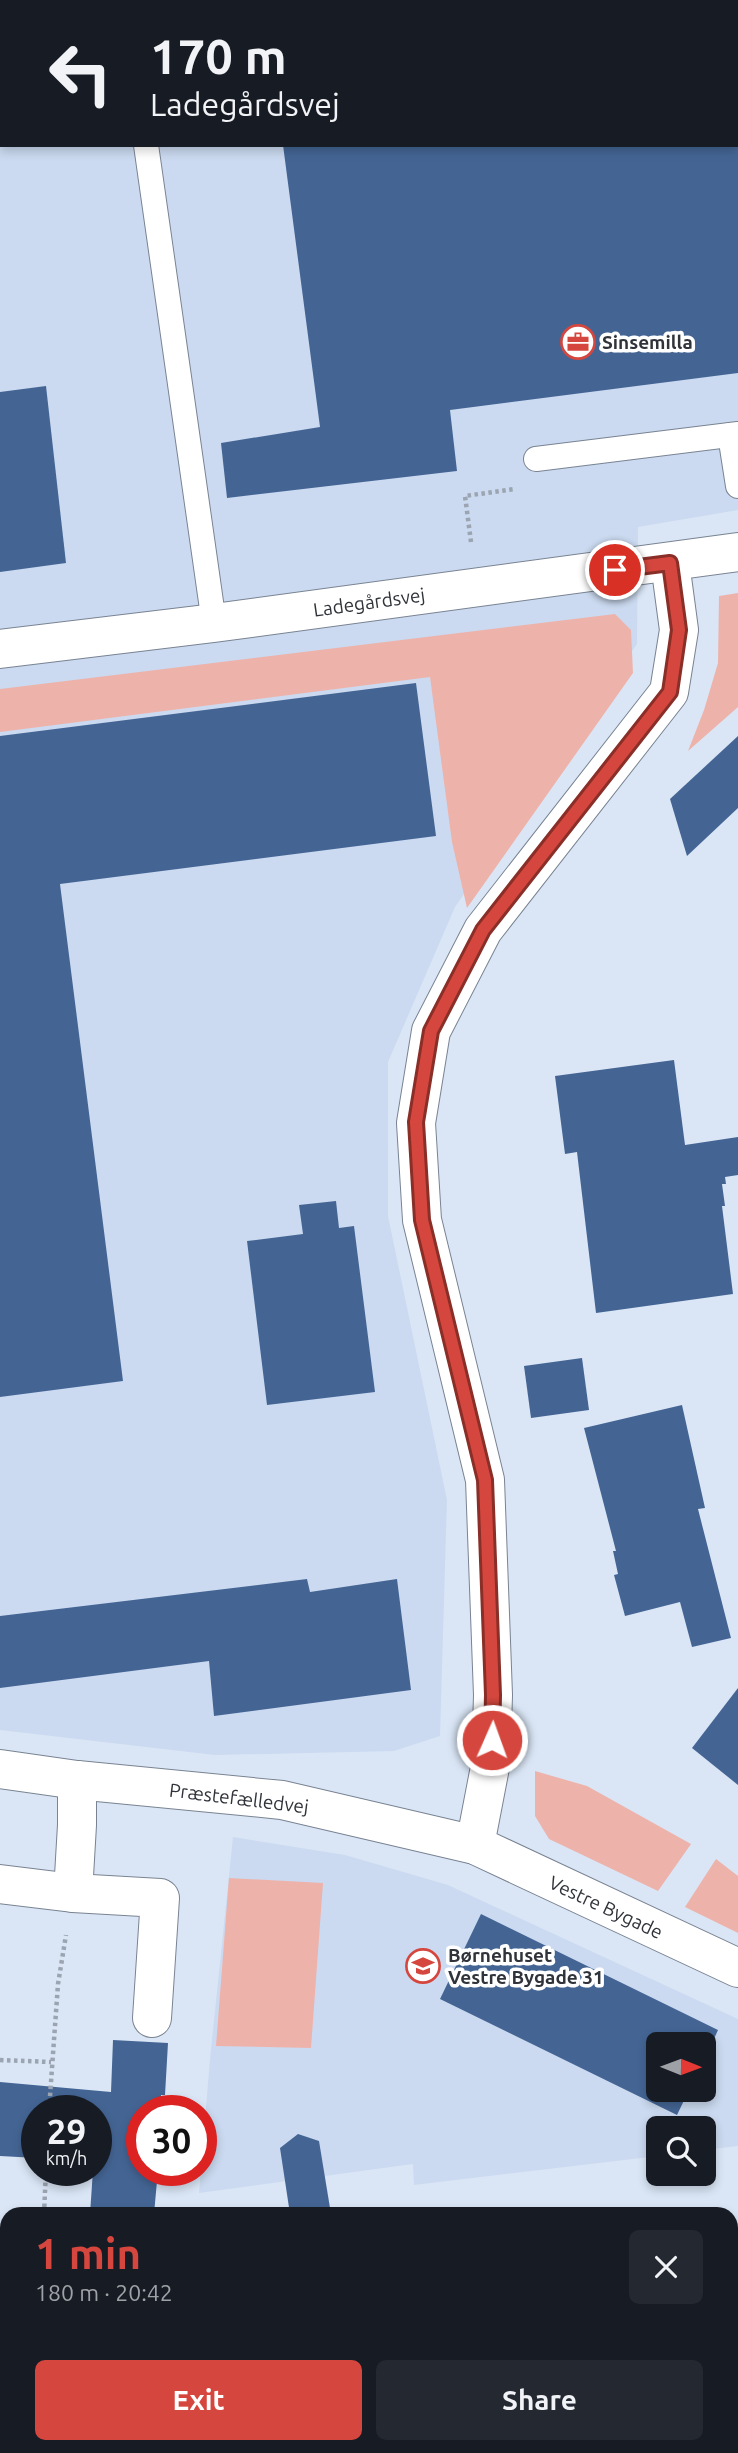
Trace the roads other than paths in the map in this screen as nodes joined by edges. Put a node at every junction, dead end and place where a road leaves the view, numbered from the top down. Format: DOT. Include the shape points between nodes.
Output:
graph roads {
  1 [pos="146,147"];
  2 [pos="734,434"];
  3 [pos="536,459"];
  4 [pos="738,486"];
  5 [pos="738,552"];
  6 [pos="670,563"];
  7 [pos="215,623"];
  8 [pos="0,649"];
  9 [pos="0,1769"];
  10 [pos="77,1780"];
  11 [pos="475,1845"];
  12 [pos="0,1884"];
  13 [pos="73,1893"];
  14 [pos="738,1968"];
  15 [pos="152,2018"];
  1 -- 7 [label="lane"];
  2 -- 3 [label="lane"];
  2 -- 4 [label="lane"];
  5 -- 6 [label="street, Ladegårdsvej"];
  6 -- 7 [label="street, Ladegårdsvej"];
  6 -- 11 [label="street" via="679,630 670,692 483,930 431,1031 416,1122 422,1220 485,1480 492,1735"];
  7 -- 8 [label="street, Ladegårdsvej"];
  9 -- 10 [label="street, Præstefælledvej"];
  10 -- 11 [label="street, Præstefælledvej" via="282,1800"];
  10 -- 13 [label="street"];
  11 -- 14 [label="street, Vestre Bygade"];
  12 -- 13 [label="street"];
  13 -- 15 [label="street" via="160,1898"];
}
